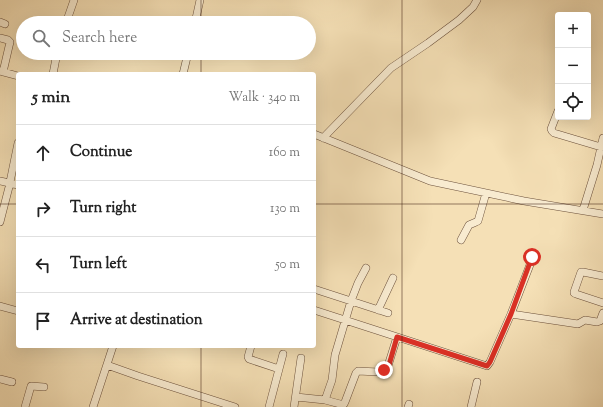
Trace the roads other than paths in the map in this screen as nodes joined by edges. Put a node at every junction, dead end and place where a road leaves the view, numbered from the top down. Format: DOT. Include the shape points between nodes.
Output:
graph roads {
  1 [pos="74,0"];
  2 [pos="200,0"];
  3 [pos="477,0"];
  4 [pos="68,16"];
  5 [pos="197,16"];
  6 [pos="0,38"];
  7 [pos="56,60"];
  8 [pos="186,60"];
  9 [pos="2,71"];
  10 [pos="53,72"];
  11 [pos="183,72"];
  12 [pos="16,75"];
  13 [pos="555,119"];
  14 [pos="316,135"];
  15 [pos="323,138"];
  16 [pos="603,138"];
  17 [pos="601,149"];
  18 [pos="16,153"];
  19 [pos="0,181"];
  20 [pos="10,183"];
  21 [pos="16,184"];
  22 [pos="486,193"];
  23 [pos="583,210"];
  24 [pos="603,214"];
  25 [pos="0,222"];
  26 [pos="461,240"];
  27 [pos="532,257"];
  28 [pos="366,268"];
  29 [pos="603,276"];
  30 [pos="393,278"];
  31 [pos="316,290"];
  32 [pos="351,301"];
  33 [pos="603,302"];
  34 [pos="0,306"];
  35 [pos="16,310"];
  36 [pos="378,310"];
  37 [pos="316,311"];
  38 [pos="388,313"];
  39 [pos="603,313"];
  40 [pos="511,314"];
  41 [pos="345,320"];
  42 [pos="397,337"];
  43 [pos="112,348"];
  44 [pos="250,348"];
  45 [pos="283,354"];
  46 [pos="301,358"];
  47 [pos="106,365"];
  48 [pos="279,369"];
  49 [pos="0,379"];
  50 [pos="12,382"];
  51 [pos="476,382"];
  52 [pos="44,387"];
  53 [pos="296,397"];
  54 [pos="325,400"];
  55 [pos="25,407"];
  56 [pos="93,407"];
  57 [pos="235,407"];
  58 [pos="270,407"];
  59 [pos="294,407"];
  60 [pos="471,407"];
  1 -- 4 [label="street"];
  2 -- 5 [label="street"];
  3 -- 15 [label="street" via="459,20 391,68"];
  6 -- 9 [label="street" via="10,42"];
  7 -- 10 [label="street"];
  8 -- 11 [label="street"];
  9 -- 12 [label="street"];
  13 -- 17 [label="street" via="551,129 554,133"];
  14 -- 15 [label="street"];
  15 -- 22 [label="street" via="430,181"];
  16 -- 17 [label="street"];
  17 -- 23 [label="street"];
  18 -- 20 [label="street"];
  19 -- 20 [label="street"];
  20 -- 21 [label="street"];
  20 -- 25 [label="street"];
  22 -- 23 [label="street"];
  22 -- 26 [label="street" via="478,220 469,225"];
  23 -- 24 [label="street"];
  27 -- 40 [label="street"];
  28 -- 32 [label="street"];
  29 -- 33 [label="street" via="581,272 574,294"];
  30 -- 36 [label="street"];
  31 -- 32 [label="street"];
  32 -- 36 [label="street"];
  32 -- 41 [label="street"];
  34 -- 35 [label="street"];
  36 -- 38 [label="street"];
  37 -- 41 [label="street"];
  39 -- 40 [label="street" via="600,321 585,320 578,324"];
  40 -- 42 [label="street" via="487,366"];
  41 -- 42 [label="street"];
  41 -- 54 [label="street"];
  42 -- 54 [label="street" via="387,368 378,372 358,371 344,404"];
  43 -- 47 [label="street"];
  44 -- 48 [label="street" via="249,358"];
  45 -- 48 [label="street"];
  46 -- 53 [label="street"];
  47 -- 56 [label="street"];
  47 -- 57 [label="street"];
  48 -- 58 [label="street"];
  49 -- 50 [label="street"];
  51 -- 60 [label="street"];
  52 -- 55 [label="street" via="31,386"];
  53 -- 54 [label="street"];
  53 -- 59 [label="street"];
}
